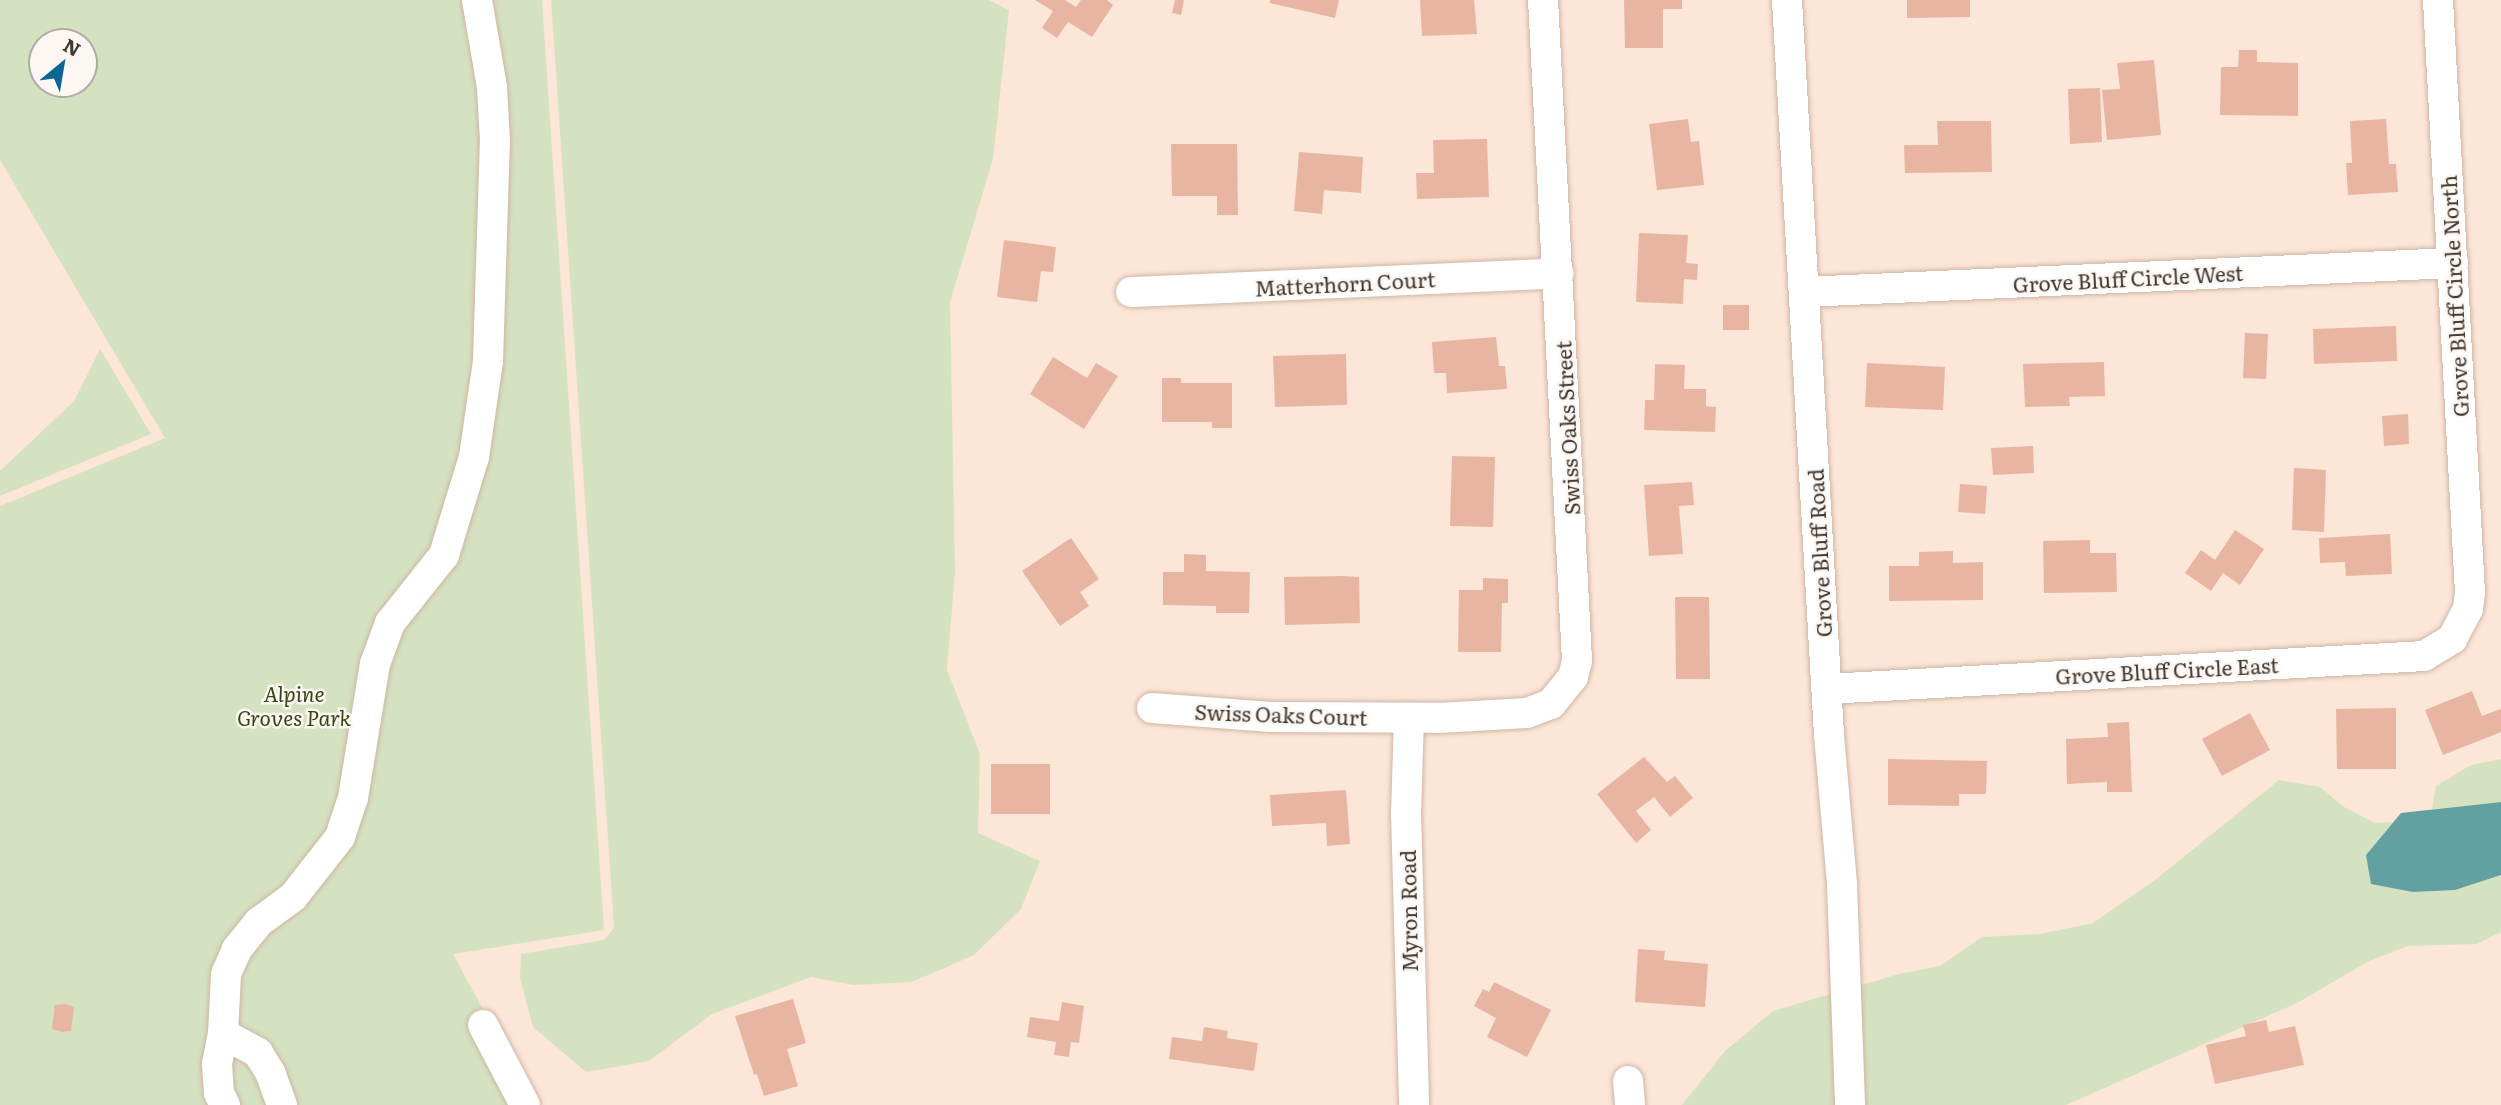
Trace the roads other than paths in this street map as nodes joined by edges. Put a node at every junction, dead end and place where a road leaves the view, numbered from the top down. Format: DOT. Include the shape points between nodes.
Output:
graph roads {
  1 [pos="477,0"];
  2 [pos="1543,0"];
  3 [pos="1787,0"];
  4 [pos="2438,0"];
  5 [pos="2453,263"];
  6 [pos="1559,274"];
  7 [pos="1131,292"];
  8 [pos="1804,292"];
  9 [pos="2470,593"];
  10 [pos="1827,689"];
  11 [pos="1152,708"];
  12 [pos="1409,718"];
  13 [pos="482,1025"];
  14 [pos="223,1034"];
  15 [pos="225,1105"];
  16 [pos="282,1105"];
  17 [pos="525,1105"];
  18 [pos="1414,1105"];
  19 [pos="1850,1105"];
  1 -- 14 [label="street" via="492,87 495,141 488,361 474,457 444,555 390,623 375,664 353,798 340,836 293,897 260,922 237,948 226,974"];
  2 -- 6 [label="street, Swiss Oaks Street"];
  3 -- 8 [label="street, Grove Bluff Road"];
  4 -- 5 [label="street, Grove Bluff Circle North"];
  5 -- 8 [label="street, Grove Bluff Circle West"];
  5 -- 9 [label="street, Grove Bluff Circle North"];
  6 -- 7 [label="street, Matterhorn Court"];
  6 -- 12 [label="street, Swiss Oaks Street" via="1577,661 1573,677 1551,704 1535,711"];
  8 -- 10 [label="street, Grove Bluff Road"];
  9 -- 10 [label="street, Grove Bluff Circle East" via="2465,617 2452,639 2424,656"];
  10 -- 19 [label="street, Grove Bluff Road" via="1842,885"];
  11 -- 12 [label="street, Swiss Oaks Court" via="1271,717"];
  12 -- 18 [label="street, Myron Road" via="1406,813"];
  13 -- 17 [label="street"];
  14 -- 15 [label="street" via="217,1064 219,1093"];
  14 -- 16 [label="street" via="258,1053"];
}
